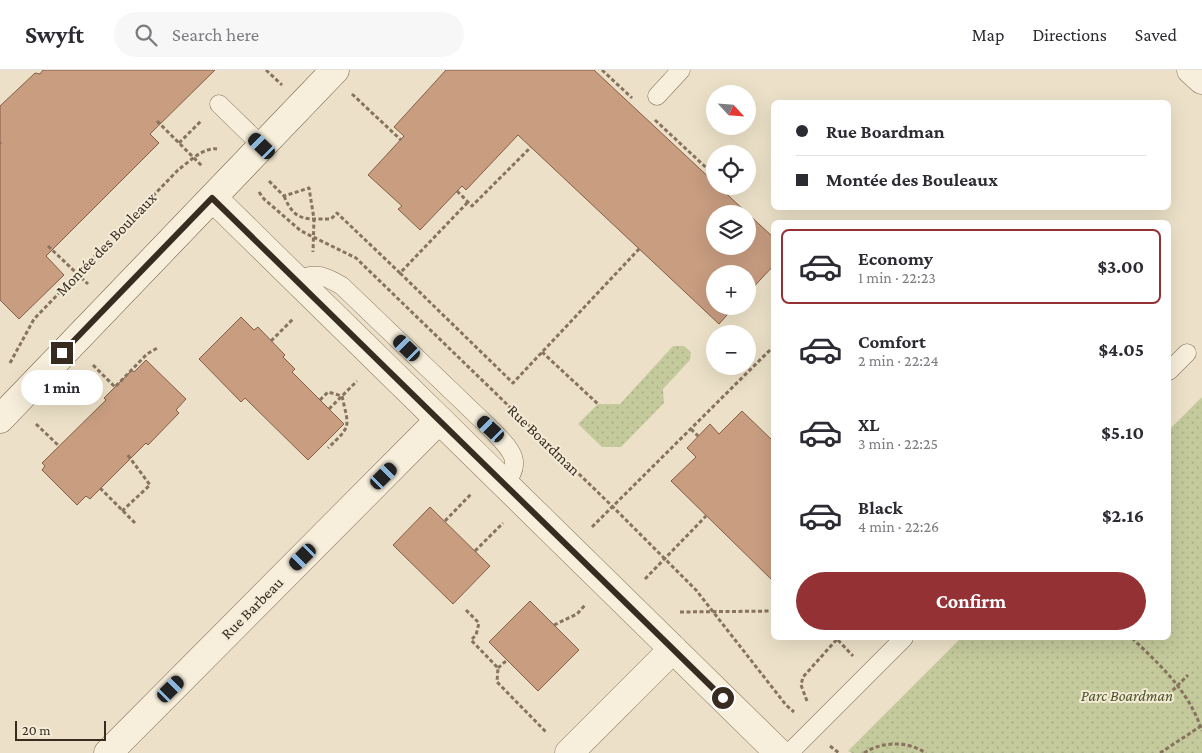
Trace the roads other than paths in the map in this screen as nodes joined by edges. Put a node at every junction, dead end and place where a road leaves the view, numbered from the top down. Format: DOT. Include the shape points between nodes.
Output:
graph roads {
  1 [pos="680,70"];
  2 [pos="1191,70"];
  3 [pos="340,79"];
  4 [pos="1202,80"];
  5 [pos="657,96"];
  6 [pos="218,104"];
  7 [pos="262,146"];
  8 [pos="211,185"];
  9 [pos="298,281"];
  10 [pos="1187,353"];
  11 [pos="1171,369"];
  12 [pos="1,416"];
  13 [pos="439,420"];
  14 [pos="491,486"];
  15 [pos="902,640"];
  16 [pos="673,649"];
  17 [pos="560,745"];
  18 [pos="108,753"];
  19 [pos="780,753"];
  20 [pos="789,753"];
  1 -- 5 [label="lane"];
  2 -- 4 [label="street"];
  3 -- 7 [label="street"];
  6 -- 7 [label="lane"];
  7 -- 8 [label="street"];
  8 -- 9 [label="street"];
  8 -- 12 [label="street"];
  9 -- 13 [label="street"];
  9 -- 14 [label="lane" via="312,274 329,278 342,286 491,429 509,449 515,463 514,470"];
  10 -- 11 [label="lane"];
  13 -- 14 [label="street"];
  13 -- 18 [label="street, Rue Barbeau"];
  14 -- 16 [label="street"];
  15 -- 20 [label="lane"];
  16 -- 17 [label="street"];
  16 -- 19 [label="street"];
}
